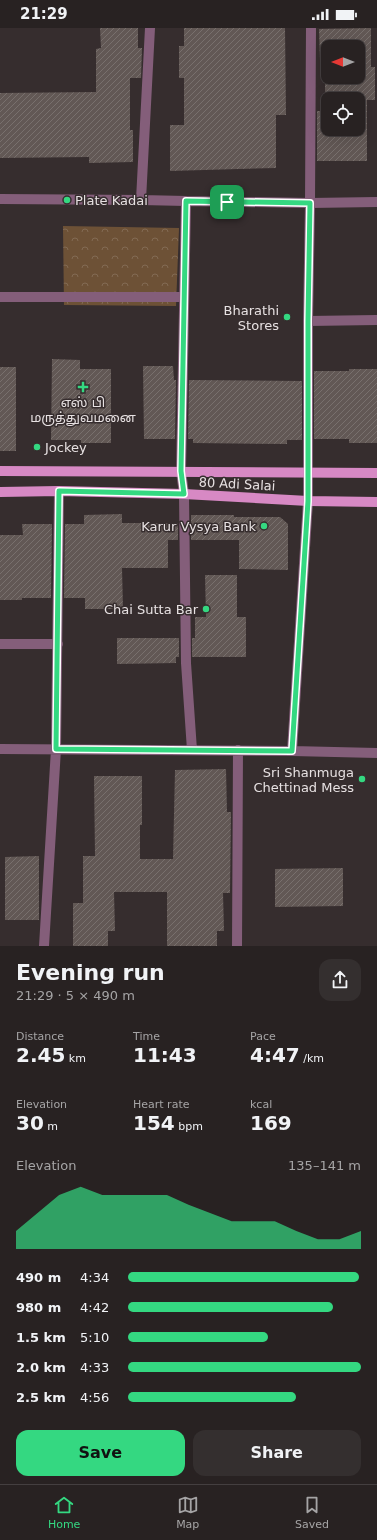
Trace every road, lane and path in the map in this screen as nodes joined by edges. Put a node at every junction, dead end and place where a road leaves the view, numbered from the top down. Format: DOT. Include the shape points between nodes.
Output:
graph roads {
  1 [pos="150,28"];
  2 [pos="311,28"];
  3 [pos="0,199"];
  4 [pos="141,200"];
  5 [pos="186,201"];
  6 [pos="377,202"];
  7 [pos="310,203"];
  8 [pos="0,297"];
  9 [pos="183,297"];
  10 [pos="377,320"];
  11 [pos="308,321"];
  12 [pos="0,471"];
  13 [pos="181,471"];
  14 [pos="309,473"];
  15 [pos="377,473"];
  16 [pos="59,491"];
  17 [pos="0,492"];
  18 [pos="184,494"];
  19 [pos="308,501"];
  20 [pos="377,502"];
  21 [pos="0,644"];
  22 [pos="58,644"];
  23 [pos="0,748"];
  24 [pos="56,749"];
  25 [pos="192,750"];
  26 [pos="238,750"];
  27 [pos="292,751"];
  28 [pos="377,753"];
  29 [pos="44,946"];
  30 [pos="237,946"];
  1 -- 4 [label="street"];
  2 -- 7 [label="street"];
  3 -- 4 [label="street"];
  4 -- 5 [label="street"];
  5 -- 7 [label="street"];
  5 -- 9 [label="street"];
  6 -- 7 [label="street"];
  7 -- 11 [label="street"];
  8 -- 9 [label="street"];
  9 -- 13 [label="street"];
  10 -- 11 [label="street"];
  11 -- 14 [label="street"];
  12 -- 13 [label="main road, 80 Adi Salai"];
  13 -- 14 [label="main road, 80 Adi Salai"];
  13 -- 18 [label="street"];
  14 -- 15 [label="main road, 80 Adi Salai"];
  14 -- 19 [label="street"];
  16 -- 17 [label="main road, 80 Adi Salai"];
  16 -- 18 [label="main road, 80 Adi Salai"];
  16 -- 22 [label="street"];
  18 -- 19 [label="main road, 80 Adi Salai"];
  18 -- 25 [label="street" via="186,663"];
  19 -- 20 [label="main road, 80 Adi Salai"];
  19 -- 27 [label="street"];
  21 -- 22 [label="street"];
  22 -- 24 [label="street"];
  23 -- 24 [label="street"];
  24 -- 25 [label="street"];
  24 -- 29 [label="street"];
  25 -- 26 [label="street"];
  26 -- 27 [label="street"];
  26 -- 30 [label="street"];
  27 -- 28 [label="street"];
}
